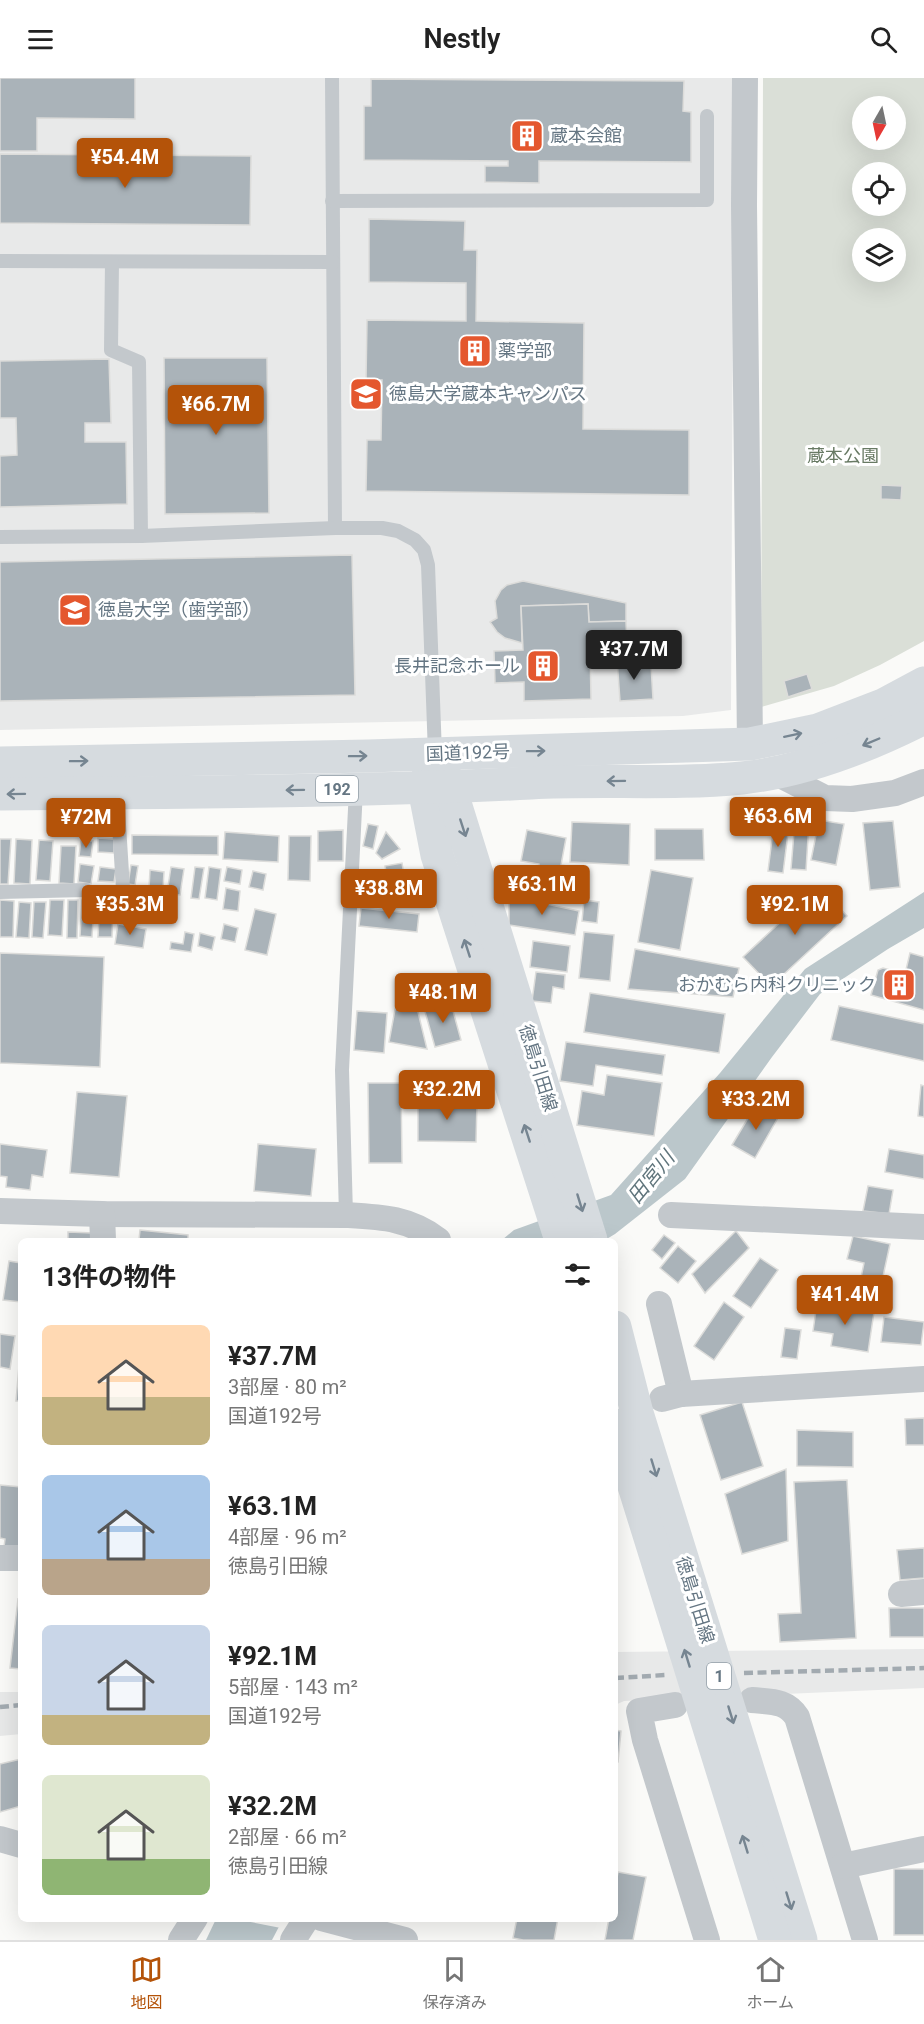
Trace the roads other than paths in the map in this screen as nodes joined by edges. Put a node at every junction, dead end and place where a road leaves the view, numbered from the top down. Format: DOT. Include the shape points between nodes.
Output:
graph roads {
  1 [pos="332,78"];
  2 [pos="745,78"];
  3 [pos="707,116"];
  4 [pos="332,201"];
  5 [pos="0,261"];
  6 [pos="112,262"];
  7 [pos="333,262"];
  8 [pos="335,528"];
  9 [pos="141,536"];
  10 [pos="0,537"];
  11 [pos="924,683"];
  12 [pos="924,718"];
  13 [pos="750,744"];
  14 [pos="435,754"];
  15 [pos="0,763"];
  16 [pos="774,772"];
  17 [pos="924,782"];
  18 [pos="437,788"];
  19 [pos="356,789"];
  20 [pos="117,793"];
  21 [pos="0,794"];
  22 [pos="123,889"];
  23 [pos="86,891"];
  24 [pos="0,892"];
  25 [pos="0,1211"];
  26 [pos="102,1214"];
  27 [pos="346,1215"];
  28 [pos="671,1215"];
  29 [pos="924,1227"];
  30 [pos="103,1238"];
  31 [pos="435,1238"];
  32 [pos="560,1238"];
  33 [pos="590,1238"];
  34 [pos="659,1304"];
  35 [pos="618,1339"];
  36 [pos="924,1379"];
  37 [pos="618,1435"];
  38 [pos="0,1558"];
  39 [pos="18,1558"];
  40 [pos="752,1700"];
  41 [pos="675,1705"];
  42 [pos="0,1839"];
  43 [pos="18,1844"];
  44 [pos="924,1849"];
  45 [pos="843,1866"];
  46 [pos="192,1922"];
  47 [pos="304,1922"];
  48 [pos="332,1922"];
  49 [pos="372,1936"];
  50 [pos="181,1940"];
  51 [pos="293,1940"];
  52 [pos="405,1940"];
  53 [pos="707,1940"];
  54 [pos="775,1940"];
  55 [pos="801,1940"];
  56 [pos="864,1940"];
  1 -- 4 [label="lane"];
  2 -- 13 [label="street"];
  3 -- 4 [label="lane" via="707,200"];
  4 -- 7 [label="lane"];
  5 -- 6 [label="lane"];
  6 -- 7 [label="lane"];
  6 -- 9 [label="lane" via="111,350 139,362"];
  7 -- 8 [label="lane"];
  8 -- 9 [label="lane"];
  8 -- 14 [label="lane" via="398,531 424,550 428,565"];
  9 -- 10 [label="lane"];
  13 -- 11 [label="main road, 国道192号 / 192, one-way" via="818,730 883,705"];
  12 -- 16 [label="main road, 国道192号 / 192, one-way" via="849,751"];
  14 -- 13 [label="main road, 国道192号 / 192, one-way"];
  15 -- 14 [label="main road, 国道192号 / 192, one-way"];
  14 -- 18 [label="main road, 徳島引田線"];
  16 -- 17 [label="street" via="825,798 895,793"];
  16 -- 18 [label="main road, 国道192号 / 192, one-way" via="742,778"];
  18 -- 19 [label="main road, 国道192号 / 192"];
  32 -- 18 [label="main road, 徳島引田線, one-way" via="437,855"];
  18 -- 33 [label="main road, 徳島引田線, one-way"];
  19 -- 20 [label="main road, 国道192号 / 192, one-way"];
  19 -- 27 [label="lane" via="342,1070"];
  20 -- 21 [label="main road, 国道192号 / 192, one-way"];
  20 -- 22 [label="lane"];
  23 -- 24 [label="lane"];
  25 -- 26 [label="street"];
  26 -- 27 [label="street"];
  26 -- 30 [label="street"];
  27 -- 31 [label="street" via="404,1222"];
  28 -- 29 [label="street"];
  34 -- 36 [label="street" via="672,1396"];
  35 -- 55 [label="main road, 徳島引田線 / 1, one-way" via="637,1413"];
  54 -- 37 [label="main road, 1, one-way"];
  38 -- 39 [label="street"];
  40 -- 45 [label="street" via="786,1704 797,1717"];
  41 -- 53 [label="street" via="639,1711"];
  42 -- 43 [label="street"];
  44 -- 45 [label="street"];
  45 -- 56 [label="street"];
  46 -- 50 [label="street"];
  47 -- 51 [label="street"];
  48 -- 49 [label="street"];
  49 -- 52 [label="street"];
}
